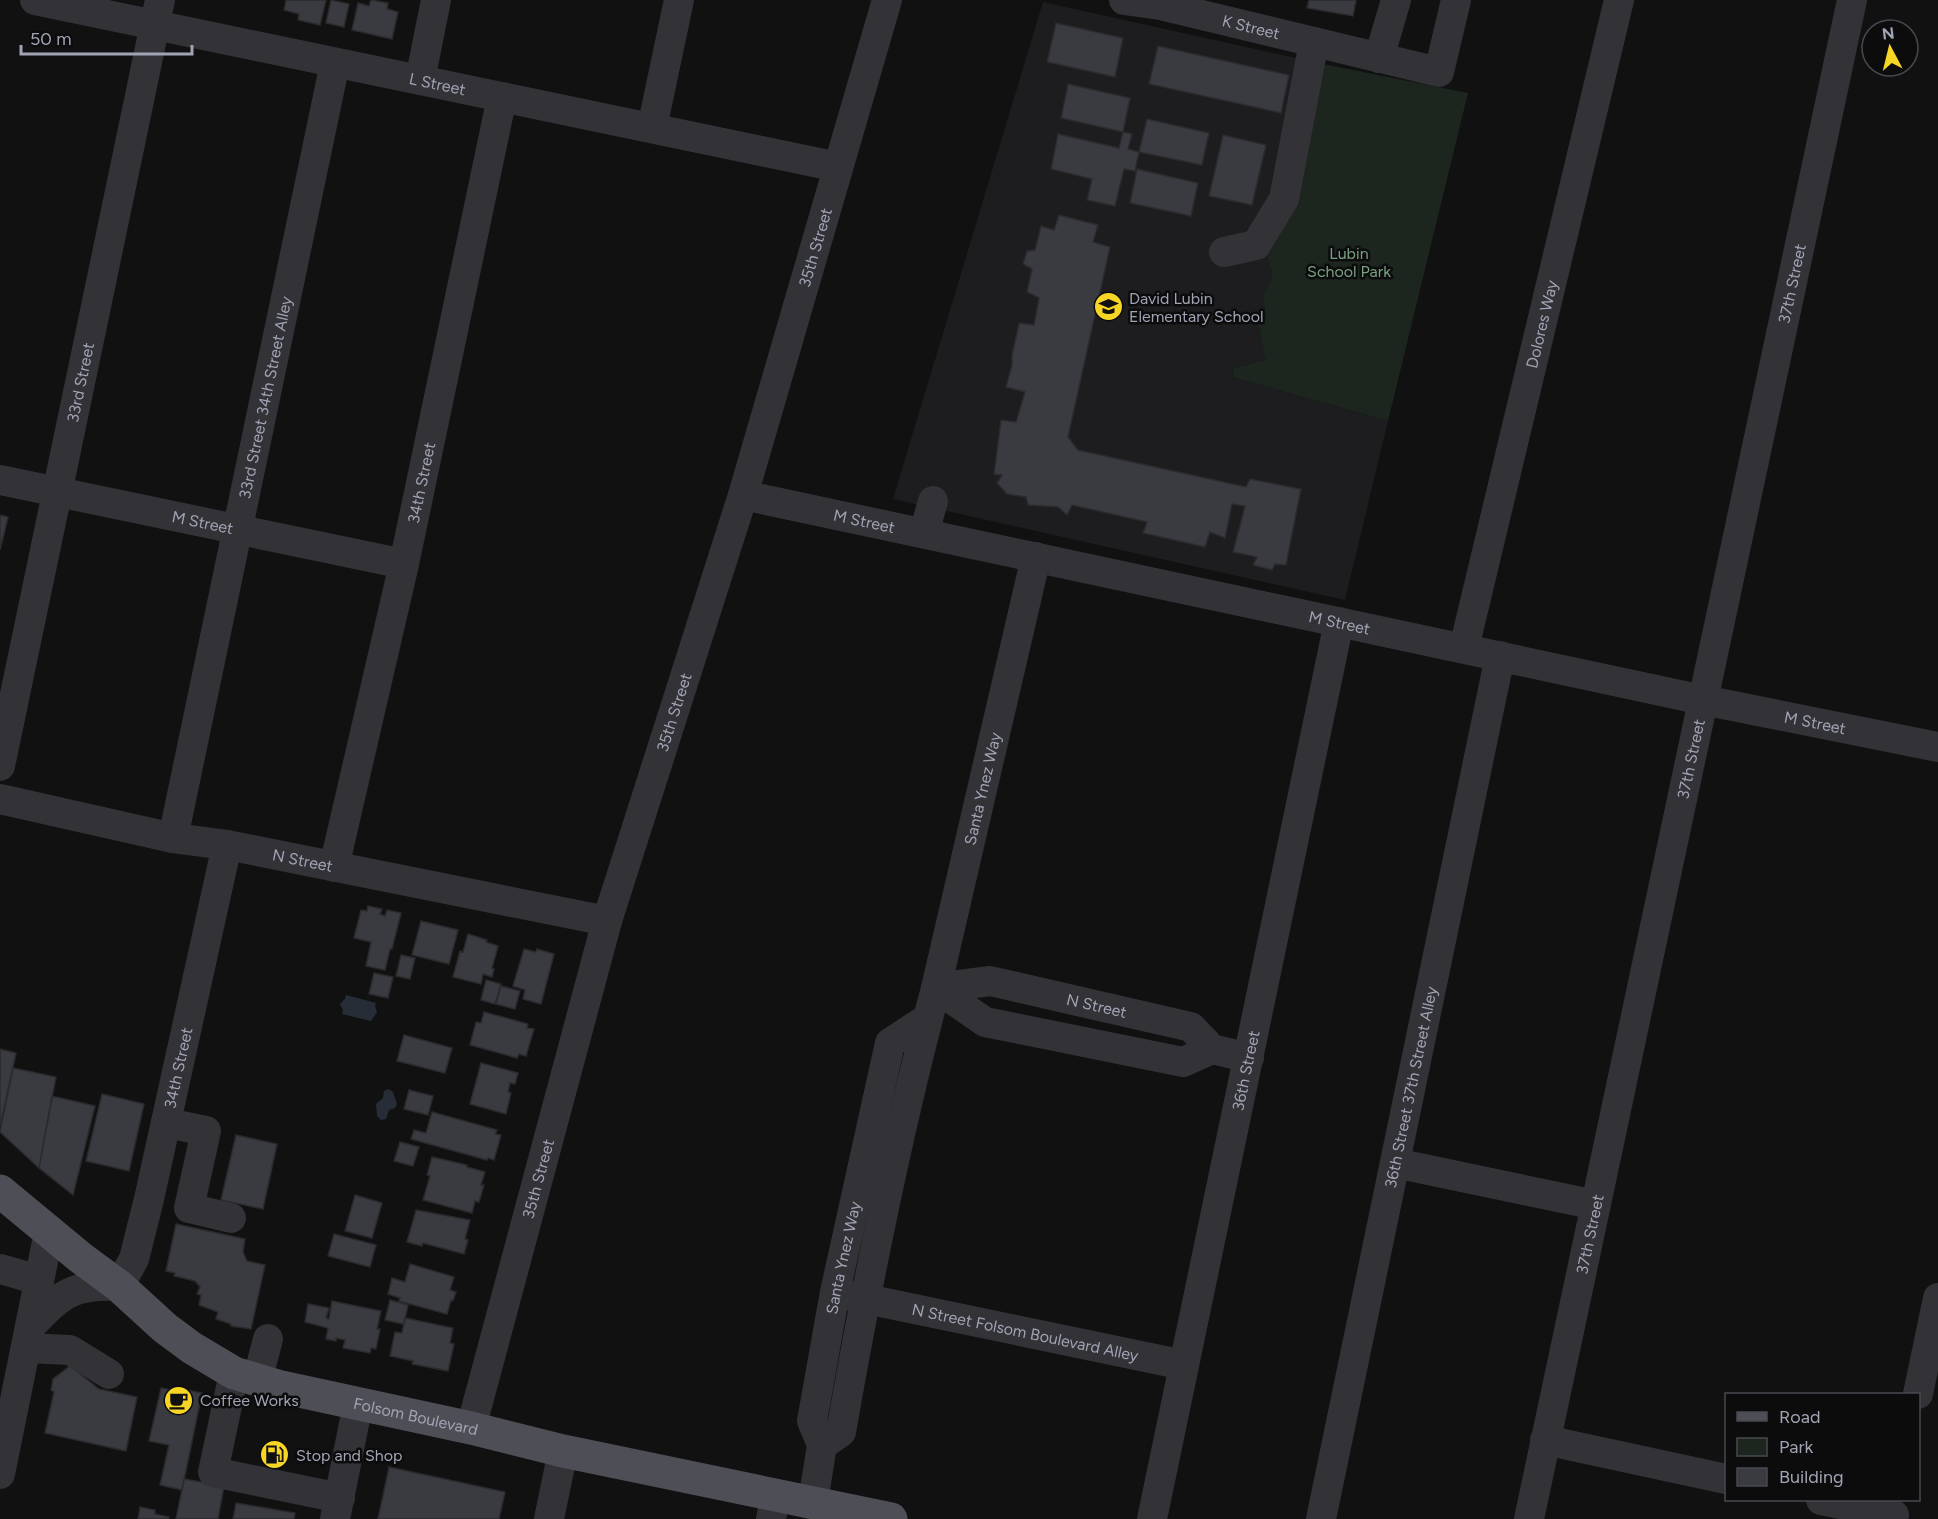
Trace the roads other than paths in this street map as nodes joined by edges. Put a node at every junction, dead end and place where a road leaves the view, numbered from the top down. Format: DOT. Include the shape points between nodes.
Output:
graph roads {
  1 [pos="36,0"];
  2 [pos="436,0"];
  3 [pos="679,0"];
  4 [pos="887,0"];
  5 [pos="1124,0"];
  6 [pos="1396,0"];
  7 [pos="1456,0"];
  8 [pos="1619,0"];
  9 [pos="1852,0"];
  10 [pos="1161,3"];
  11 [pos="157,12"];
  12 [pos="1314,42"];
  13 [pos="1379,58"];
  14 [pos="336,63"];
  15 [pos="420,80"];
  16 [pos="502,97"];
  17 [pos="652,128"];
  18 [pos="838,167"];
  19 [pos="1224,252"];
  20 [pos="0,480"];
  21 [pos="58,492"];
  22 [pos="743,495"];
  23 [pos="933,501"];
  24 [pos="238,530"];
  25 [pos="924,533"];
  26 [pos="1036,557"];
  27 [pos="404,564"];
  28 [pos="1339,622"];
  29 [pos="1464,648"];
  30 [pos="1500,656"];
  31 [pos="1703,700"];
  32 [pos="1938,747"];
  33 [pos="0,766"];
  34 [pos="0,799"];
  35 [pos="173,838"];
  36 [pos="227,845"];
  37 [pos="334,867"];
  38 [pos="607,921"];
  39 [pos="936,988"];
  40 [pos="928,1018"];
  41 [pos="1212,1049"];
  42 [pos="1248,1058"];
  43 [pos="167,1123"];
  44 [pos="1395,1163"];
  45 [pos="0,1191"];
  46 [pos="149,1199"];
  47 [pos="1596,1205"];
  48 [pos="189,1208"];
  49 [pos="231,1218"];
  50 [pos="49,1232"];
  51 [pos="0,1269"];
  52 [pos="39,1280"];
  53 [pos="119,1286"];
  54 [pos="835,1292"];
  55 [pos="1938,1298"];
  56 [pos="864,1299"];
  57 [pos="28,1338"];
  58 [pos="268,1339"];
  59 [pos="1184,1365"];
  60 [pos="109,1374"];
  61 [pos="245,1377"];
  62 [pos="1918,1393"];
  63 [pos="358,1404"];
  64 [pos="471,1428"];
  65 [pos="1545,1440"];
  66 [pos="822,1444"];
  67 [pos="564,1451"];
  68 [pos="0,1474"];
  69 [pos="1725,1479"];
  70 [pos="1828,1501"];
  71 [pos="813,1502"];
  72 [pos="774,1507"];
  73 [pos="338,1509"];
  74 [pos="1895,1511"];
  75 [pos="549,1519"];
  76 [pos="891,1519"];
  77 [pos="1152,1519"];
  78 [pos="1321,1519"];
  79 [pos="1529,1519"];
  1 -- 11 [label="street, L Street"];
  2 -- 15 [label="street"];
  3 -- 17 [label="street"];
  4 -- 18 [label="street, 35th Street"];
  5 -- 10 [label="street, K Street"];
  6 -- 13 [label="street"];
  7 -- 13 [label="street, K Street" via="1439,72"];
  8 -- 29 [label="street, Dolores Way"];
  9 -- 31 [label="street, 37th Street"];
  10 -- 12 [label="street, K Street"];
  11 -- 14 [label="street, L Street"];
  11 -- 21 [label="street, 33rd Street"];
  12 -- 13 [label="street, K Street"];
  12 -- 19 [label="street" via="1284,199 1256,245"];
  14 -- 15 [label="street, L Street"];
  14 -- 24 [label="street, 33rd Street 34th Street Alley"];
  15 -- 16 [label="street, L Street"];
  16 -- 17 [label="street, L Street"];
  16 -- 27 [label="street, 34th Street"];
  17 -- 18 [label="street, L Street"];
  18 -- 22 [label="street, 35th Street"];
  20 -- 21 [label="street, M Street"];
  21 -- 24 [label="street, M Street"];
  21 -- 33 [label="street, 33rd Street"];
  22 -- 25 [label="street, M Street"];
  22 -- 38 [label="street, 35th Street"];
  23 -- 25 [label="street"];
  24 -- 27 [label="street, M Street"];
  24 -- 35 [label="street, 33rd Street 34th Street Alley"];
  25 -- 26 [label="street, M Street"];
  26 -- 28 [label="street, M Street"];
  26 -- 39 [label="street, Santa Ynez Way"];
  27 -- 37 [label="street, 34th Street"];
  28 -- 29 [label="street, M Street"];
  28 -- 42 [label="street, 36th Street"];
  29 -- 30 [label="street, M Street"];
  30 -- 31 [label="street, M Street"];
  30 -- 44 [label="street, 36th Street 37th Street Alley"];
  31 -- 32 [label="street, M Street"];
  31 -- 47 [label="street, 37th Street"];
  34 -- 35 [label="street, N Street"];
  35 -- 36 [label="street, N Street"];
  36 -- 37 [label="street, N Street"];
  36 -- 43 [label="street, 34th Street"];
  37 -- 38 [label="street, N Street"];
  38 -- 64 [label="street, 35th Street"];
  39 -- 40 [label="street, Santa Ynez Way"];
  39 -- 41 [label="street, N Street" via="990,981 1191,1027"];
  39 -- 41 [label="street" via="985,1022 1183,1062"];
  40 -- 54 [label="street, Santa Ynez Way" via="890,1043"];
  40 -- 56 [label="street, Santa Ynez Way"];
  41 -- 42 [label="street"];
  42 -- 59 [label="street, 36th Street"];
  43 -- 46 [label="street, 34th Street"];
  43 -- 48 [label="street" via="206,1131"];
  44 -- 47 [label="street"];
  44 -- 78 [label="street, 36th Street 37th Street Alley"];
  45 -- 50 [label="main road, Folsom Boulevard"];
  46 -- 48 [label="street"];
  46 -- 53 [label="street, 34th Street" via="134,1259"];
  47 -- 65 [label="street, 37th Street"];
  48 -- 49 [label="street"];
  50 -- 52 [label="street"];
  50 -- 53 [label="main road, Folsom Boulevard"];
  51 -- 52 [label="street"];
  52 -- 57 [label="street"];
  53 -- 57 [label="street" via="95,1285 73,1290 54,1302"];
  53 -- 61 [label="main road, Folsom Boulevard" via="192,1348"];
  54 -- 56 [label="street, N Street Folsom Boulevard Alley"];
  54 -- 66 [label="street, Santa Ynez Way" via="812,1421"];
  55 -- 62 [label="street"];
  56 -- 59 [label="street, N Street Folsom Boulevard Alley"];
  56 -- 66 [label="street, Santa Ynez Way" via="841,1432"];
  57 -- 60 [label="street" via="70,1350"];
  57 -- 68 [label="street"];
  58 -- 61 [label="street"];
  59 -- 77 [label="street, 36th Street"];
  61 -- 63 [label="main road, Folsom Boulevard"];
  61 -- 73 [label="street" via="213,1472"];
  63 -- 64 [label="main road, Folsom Boulevard"];
  63 -- 73 [label="street"];
  64 -- 67 [label="main road, Folsom Boulevard"];
  65 -- 69 [label="street"];
  65 -- 79 [label="street, 37th Street"];
  66 -- 71 [label="street, Santa Ynez Way"];
  67 -- 72 [label="main road, Folsom Boulevard"];
  67 -- 75 [label="street"];
  70 -- 74 [label="street"];
  71 -- 72 [label="main road, Folsom Boulevard"];
  71 -- 76 [label="main road, Folsom Boulevard"];
}
